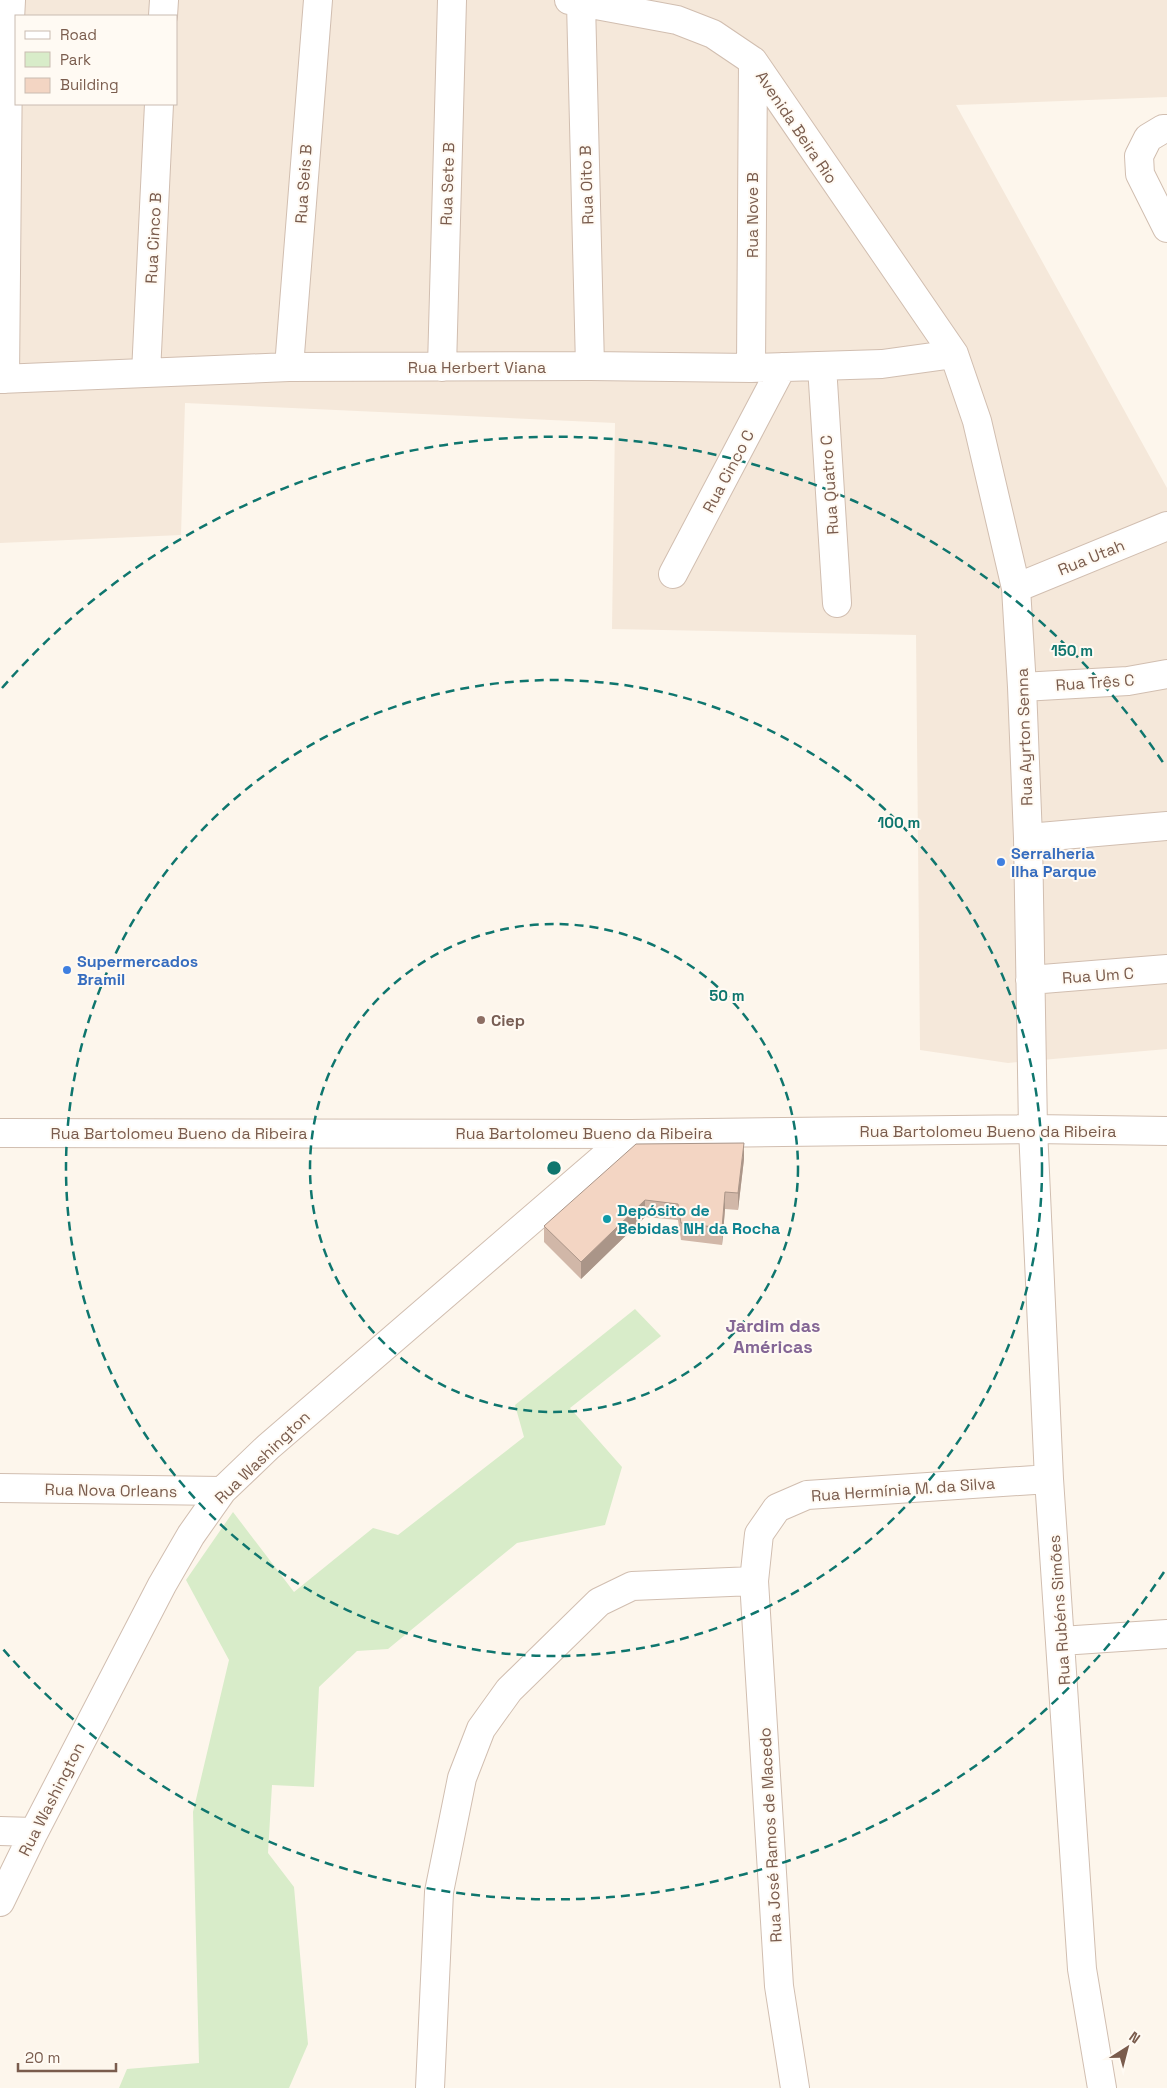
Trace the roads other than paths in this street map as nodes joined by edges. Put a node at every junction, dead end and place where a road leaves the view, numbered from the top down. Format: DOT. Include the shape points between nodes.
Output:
graph roads {
  1 [pos="11,0"];
  2 [pos="164,0"];
  3 [pos="318,0"];
  4 [pos="452,0"];
  5 [pos="575,1"];
  6 [pos="163,15"];
  7 [pos="4,59"];
  8 [pos="753,61"];
  9 [pos="159,105"];
  10 [pos="1167,129"];
  11 [pos="1167,228"];
  12 [pos="954,354"];
  13 [pos="590,366"];
  14 [pos="822,366"];
  15 [pos="289,367"];
  16 [pos="442,367"];
  17 [pos="751,368"];
  18 [pos="782,368"];
  19 [pos="146,372"];
  20 [pos="3,379"];
  21 [pos="1167,526"];
  22 [pos="673,574"];
  23 [pos="1016,588"];
  24 [pos="837,603"];
  25 [pos="1167,674"];
  26 [pos="1022,687"];
  27 [pos="1167,826"];
  28 [pos="1028,838"];
  29 [pos="1167,969"];
  30 [pos="1030,980"];
  31 [pos="1033,1129"];
  32 [pos="1167,1132"];
  33 [pos="0,1133"];
  34 [pos="631,1134"];
  35 [pos="1049,1479"];
  36 [pos="0,1488"];
  37 [pos="222,1491"];
  38 [pos="754,1581"];
  39 [pos="1167,1634"];
  40 [pos="1061,1641"];
  41 [pos="0,1831"];
  42 [pos="34,1832"];
  43 [pos="0,1902"];
  44 [pos="430,2088"];
  45 [pos="795,2088"];
  46 [pos="1102,2088"];
  1 -- 7 [label="street"];
  2 -- 6 [label="street"];
  3 -- 15 [label="street, Rua Seis B"];
  4 -- 16 [label="street, Rua Sete B"];
  5 -- 8 [label="street, Avenida Beira Rio" via="677,20 713,34"];
  5 -- 13 [label="street, Rua Oito B"];
  7 -- 20 [label="street"];
  8 -- 12 [label="street, Avenida Beira Rio"];
  8 -- 17 [label="street, Rua Nove B"];
  9 -- 19 [label="street, Rua Cinco B"];
  10 -- 11 [label="street" via="1148,138 1139,156 1140,174"];
  12 -- 14 [label="street, Rua Herbert Viana" via="882,364"];
  12 -- 23 [label="street, Rua Ayrton Senna" via="977,421"];
  13 -- 16 [label="street, Rua Herbert Viana"];
  13 -- 17 [label="street, Rua Herbert Viana"];
  14 -- 18 [label="street, Rua Herbert Viana"];
  14 -- 24 [label="street, Rua Quatro C"];
  15 -- 16 [label="street, Rua Herbert Viana"];
  15 -- 19 [label="street, Rua Herbert Viana"];
  17 -- 18 [label="street, Rua Herbert Viana"];
  18 -- 22 [label="street, Rua Cinco C"];
  19 -- 20 [label="street, Rua Herbert Viana"];
  21 -- 23 [label="street, Rua Utah"];
  23 -- 26 [label="street, Rua Ayrton Senna"];
  25 -- 26 [label="street, Rua Três C"];
  26 -- 28 [label="street, Rua Ayrton Senna"];
  27 -- 28 [label="street"];
  28 -- 30 [label="street, Rua Ayrton Senna"];
  29 -- 30 [label="street, Rua Um C"];
  30 -- 31 [label="street, Rua Ayrton Senna"];
  31 -- 32 [label="street, Rua Bartolomeu Bueno da Ribeira"];
  31 -- 34 [label="street, Rua Bartolomeu Bueno da Ribeira"];
  31 -- 35 [label="street, Rua Rubéns Simões"];
  33 -- 34 [label="street, Rua Bartolomeu Bueno da Ribeira"];
  34 -- 37 [label="street, Rua Washington" via="268,1447"];
  35 -- 38 [label="street, Rua Hermínia M. da Silva" via="807,1495 777,1508 759,1534"];
  35 -- 40 [label="street, Rua Rubéns Simões"];
  36 -- 37 [label="street, Rua Nova Orleans"];
  37 -- 42 [label="street, Rua Washington" via="162,1584"];
  38 -- 44 [label="street" via="632,1586 599,1602 509,1690 481,1729 462,1778 439,1892"];
  38 -- 45 [label="street, Rua José Ramos de Macedo" via="779,1986"];
  39 -- 40 [label="street"];
  40 -- 46 [label="street, Rua Rubéns Simões" via="1082,1969"];
  41 -- 42 [label="street"];
  42 -- 43 [label="street, Rua Washington"];
}
